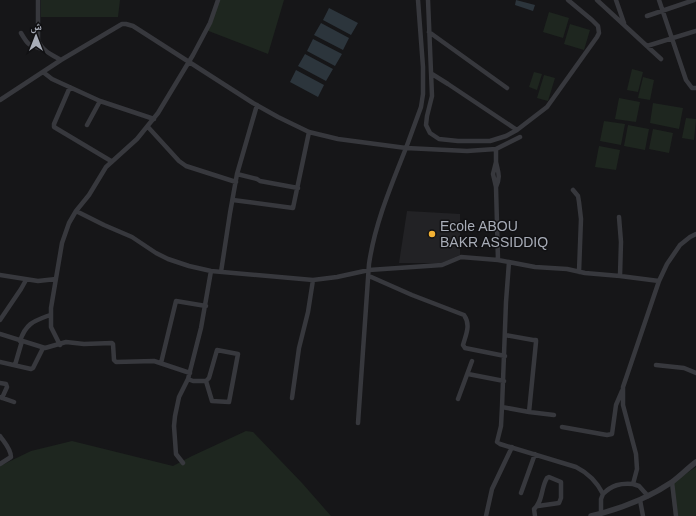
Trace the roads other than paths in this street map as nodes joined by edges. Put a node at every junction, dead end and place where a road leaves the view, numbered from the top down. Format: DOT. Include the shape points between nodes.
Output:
graph roads {
  1 [pos="38,0"];
  2 [pos="218,0"];
  3 [pos="418,0"];
  4 [pos="428,0"];
  5 [pos="568,0"];
  6 [pos="597,0"];
  7 [pos="616,0"];
  8 [pos="659,0"];
  9 [pos="694,0"];
  10 [pos="663,11"];
  11 [pos="647,16"];
  12 [pos="624,25"];
  13 [pos="696,31"];
  14 [pos="429,32"];
  15 [pos="21,33"];
  16 [pos="672,39"];
  17 [pos="647,46"];
  18 [pos="42,49"];
  19 [pos="662,59"];
  20 [pos="61,60"];
  21 [pos="188,62"];
  22 [pos="43,72"];
  23 [pos="432,74"];
  24 [pos="70,87"];
  25 [pos="507,88"];
  26 [pos="696,88"];
  27 [pos="0,100"];
  28 [pos="100,101"];
  29 [pos="257,105"];
  30 [pos="154,119"];
  31 [pos="87,125"];
  32 [pos="148,127"];
  33 [pos="517,130"];
  34 [pos="309,132"];
  35 [pos="520,136"];
  36 [pos="406,148"];
  37 [pos="496,148"];
  38 [pos="111,162"];
  39 [pos="238,174"];
  40 [pos="236,182"];
  41 [pos="298,188"];
  42 [pos="574,190"];
  43 [pos="233,200"];
  44 [pos="76,210"];
  45 [pos="619,217"];
  46 [pos="696,234"];
  47 [pos="498,260"];
  48 [pos="509,262"];
  49 [pos="369,270"];
  50 [pos="211,271"];
  51 [pos="221,272"];
  52 [pos="579,272"];
  53 [pos="0,275"];
  54 [pos="369,276"];
  55 [pos="620,276"];
  56 [pos="56,279"];
  57 [pos="26,280"];
  58 [pos="313,280"];
  59 [pos="659,281"];
  60 [pos="206,306"];
  61 [pos="50,315"];
  62 [pos="0,320"];
  63 [pos="0,334"];
  64 [pos="504,335"];
  65 [pos="21,341"];
  66 [pos="60,345"];
  67 [pos="43,348"];
  68 [pos="505,356"];
  69 [pos="472,361"];
  70 [pos="0,362"];
  71 [pos="161,363"];
  72 [pos="15,365"];
  73 [pos="656,365"];
  74 [pos="190,373"];
  75 [pos="696,373"];
  76 [pos="468,374"];
  77 [pos="188,379"];
  78 [pos="206,381"];
  79 [pos="504,381"];
  80 [pos="0,383"];
  81 [pos="623,387"];
  82 [pos="1,398"];
  83 [pos="292,398"];
  84 [pos="458,399"];
  85 [pos="14,402"];
  86 [pos="502,407"];
  87 [pos="529,412"];
  88 [pos="554,415"];
  89 [pos="358,423"];
  90 [pos="562,426"];
  91 [pos="0,436"];
  92 [pos="512,447"];
  93 [pos="535,454"];
  94 [pos="183,462"];
  95 [pos="696,462"];
  96 [pos="0,464"];
  97 [pos="672,482"];
  98 [pos="633,484"];
  99 [pos="521,493"];
  100 [pos="603,494"];
  101 [pos="648,496"];
  102 [pos="640,500"];
  103 [pos="538,506"];
  104 [pos="601,514"];
  105 [pos="486,516"];
  106 [pos="535,516"];
  107 [pos="592,516"];
  108 [pos="643,516"];
  109 [pos="676,516"];
  1 -- 18 [label="street" via="38,40"];
  2 -- 21 [label="street" via="210,23"];
  3 -- 36 [label="street" via="423,94"];
  4 -- 14 [label="street"];
  5 -- 33 [label="street" via="598,26 599,33 547,107"];
  6 -- 12 [label="street"];
  7 -- 12 [label="street"];
  8 -- 10 [label="street"];
  9 -- 10 [label="street"];
  10 -- 11 [label="street"];
  10 -- 16 [label="street"];
  12 -- 17 [label="street"];
  13 -- 16 [label="street"];
  14 -- 23 [label="street"];
  14 -- 25 [label="street"];
  15 -- 18 [label="street" via="28,44"];
  16 -- 17 [label="street"];
  16 -- 26 [label="street" via="686,80 692,88"];
  17 -- 19 [label="street"];
  18 -- 20 [label="street"];
  20 -- 21 [label="street" via="126,24"];
  20 -- 22 [label="street"];
  21 -- 29 [label="street"];
  21 -- 30 [label="street"];
  22 -- 24 [label="street"];
  22 -- 27 [label="street"];
  23 -- 33 [label="street"];
  23 -- 33 [label="street" via="432,96 426,125 430,133 439,139 490,141"];
  24 -- 28 [label="street"];
  24 -- 38 [label="street" via="54,127"];
  28 -- 30 [label="street"];
  28 -- 31 [label="street"];
  29 -- 34 [label="street"];
  29 -- 39 [label="street"];
  30 -- 32 [label="street"];
  32 -- 38 [label="street"];
  32 -- 40 [label="street" via="186,166"];
  34 -- 36 [label="street" via="338,139"];
  34 -- 41 [label="street"];
  35 -- 37 [label="street"];
  36 -- 37 [label="street" via="467,151"];
  36 -- 49 [label="street" via="372,244"];
  37 -- 47 [label="street" via="499,173 496,187"];
  38 -- 44 [label="street" via="90,195"];
  39 -- 40 [label="street"];
  39 -- 41 [label="street"];
  40 -- 43 [label="street"];
  41 -- 43 [label="street" via="291,209"];
  42 -- 52 [label="street" via="578,196 581,219"];
  43 -- 51 [label="street"];
  44 -- 50 [label="street" via="132,237 168,259"];
  44 -- 56 [label="street" via="65,232"];
  45 -- 55 [label="street"];
  46 -- 59 [label="street" via="680,245"];
  47 -- 48 [label="street"];
  47 -- 49 [label="street" via="461,257 442,265"];
  48 -- 52 [label="street"];
  48 -- 64 [label="street"];
  49 -- 54 [label="street"];
  49 -- 58 [label="street"];
  50 -- 51 [label="street"];
  50 -- 60 [label="street"];
  51 -- 58 [label="street"];
  52 -- 55 [label="street"];
  53 -- 57 [label="street"];
  54 -- 68 [label="street" via="464,315 468,320 465,348"];
  54 -- 89 [label="street"];
  55 -- 59 [label="street"];
  56 -- 57 [label="street"];
  56 -- 61 [label="street"];
  57 -- 62 [label="street"];
  58 -- 83 [label="street"];
  59 -- 81 [label="street"];
  60 -- 71 [label="street" via="176,301"];
  60 -- 74 [label="street"];
  61 -- 65 [label="street" via="27,326"];
  61 -- 66 [label="street" via="51,327"];
  63 -- 65 [label="street"];
  64 -- 68 [label="street"];
  64 -- 87 [label="street" via="536,340"];
  65 -- 67 [label="street"];
  65 -- 72 [label="street"];
  66 -- 67 [label="street"];
  66 -- 71 [label="street" via="66,342 112,343 115,361 120,363 146,360"];
  67 -- 72 [label="street" via="34,368"];
  68 -- 79 [label="street"];
  69 -- 76 [label="street"];
  70 -- 72 [label="street"];
  71 -- 74 [label="street"];
  73 -- 75 [label="street" via="684,368"];
  74 -- 77 [label="street"];
  76 -- 79 [label="street"];
  76 -- 84 [label="street"];
  77 -- 78 [label="street" via="193,382"];
  77 -- 94 [label="street" via="179,397 174,423 176,454"];
  78 -- 78 [label="street" via="217,350 238,354 229,402 212,401"];
  79 -- 86 [label="street"];
  80 -- 82 [label="street" via="7,387"];
  81 -- 90 [label="street" via="616,405 612,434"];
  81 -- 98 [label="street" via="623,405 637,462"];
  82 -- 85 [label="street"];
  86 -- 87 [label="street"];
  86 -- 92 [label="street" via="497,442"];
  87 -- 88 [label="street"];
  91 -- 96 [label="street" via="12,454"];
  92 -- 93 [label="street"];
  92 -- 105 [label="street" via="492,489"];
  93 -- 99 [label="street"];
  93 -- 100 [label="street" via="576,466 584,471"];
  95 -- 97 [label="street"];
  97 -- 101 [label="street"];
  97 -- 109 [label="street"];
  98 -- 100 [label="street" via="617,484"];
  98 -- 101 [label="street" via="639,486"];
  100 -- 104 [label="street"];
  101 -- 102 [label="street"];
  102 -- 104 [label="street"];
  102 -- 108 [label="street"];
  103 -- 103 [label="street" via="542,487 547,478 561,482 559,502"];
  103 -- 106 [label="street" via="534,509"];
  104 -- 107 [label="street"];
}
